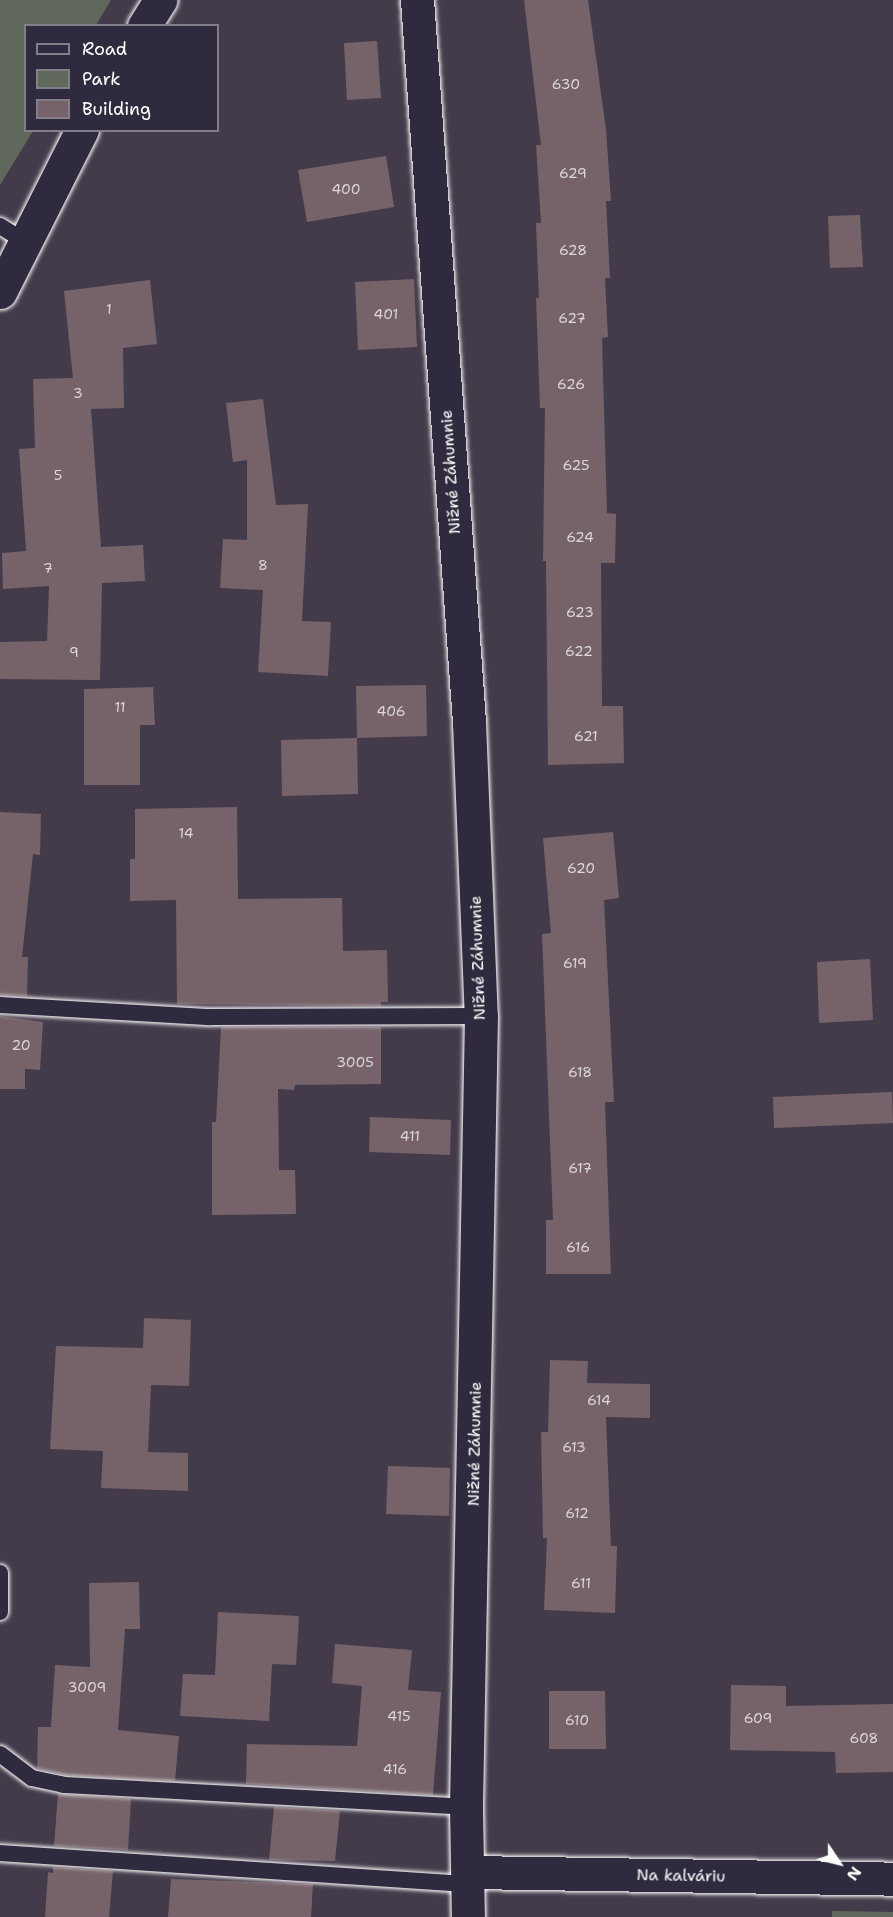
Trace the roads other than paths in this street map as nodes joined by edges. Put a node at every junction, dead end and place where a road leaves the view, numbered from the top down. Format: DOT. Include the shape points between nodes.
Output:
graph roads {
  1 [pos="159,0"];
  2 [pos="417,0"];
  3 [pos="145,24"];
  4 [pos="81,132"];
  5 [pos="12,233"];
  6 [pos="0,292"];
  7 [pos="0,1005"];
  8 [pos="481,1016"];
  9 [pos="0,1573"];
  10 [pos="0,1612"];
  11 [pos="0,1754"];
  12 [pos="466,1807"];
  13 [pos="0,1853"];
  14 [pos="469,1878"];
  15 [pos="893,1879"];
  16 [pos="468,1917"];
  1 -- 3 [label="street"];
  2 -- 8 [label="street, Nižné Záhumnie" via="469,722"];
  4 -- 5 [label="street"];
  5 -- 6 [label="street"];
  7 -- 8 [label="lane" via="211,1017"];
  8 -- 12 [label="street, Nižné Záhumnie"];
  9 -- 10 [label="lane"];
  11 -- 12 [label="lane" via="32,1778 64,1785"];
  12 -- 14 [label="street, Nižné Záhumnie"];
  13 -- 14 [label="lane"];
  14 -- 15 [label="street, Na kalváriu"];
  14 -- 16 [label="street, Nižné Záhumnie"];
}
